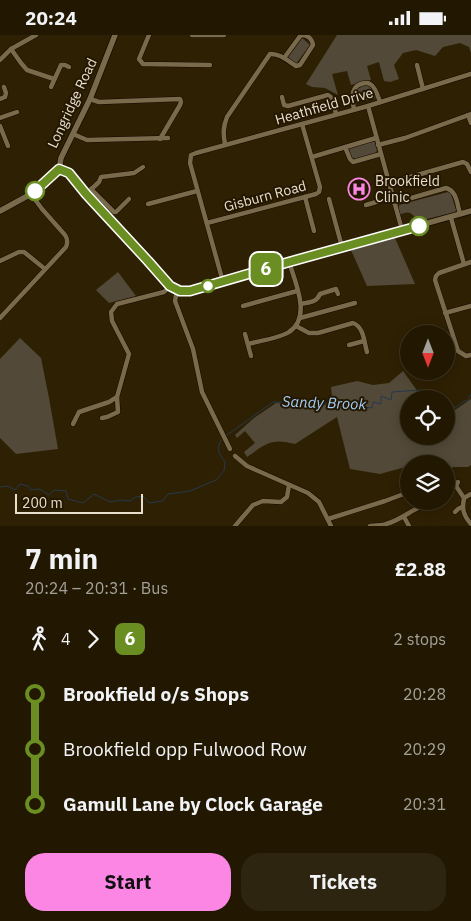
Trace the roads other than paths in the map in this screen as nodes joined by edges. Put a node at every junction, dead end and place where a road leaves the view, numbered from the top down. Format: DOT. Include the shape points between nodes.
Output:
graph roads {
  1 [pos="36,35"];
  2 [pos="107,35"];
  3 [pos="149,35"];
  4 [pos="192,35"];
  5 [pos="224,35"];
  6 [pos="301,35"];
  7 [pos="115,36"];
  8 [pos="11,49"];
  9 [pos="284,59"];
  10 [pos="0,60"];
  11 [pos="210,65"];
  12 [pos="417,65"];
  13 [pos="69,67"];
  14 [pos="471,74"];
  15 [pos="54,79"];
  16 [pos="4,87"];
  17 [pos="51,87"];
  18 [pos="423,89"];
  19 [pos="282,97"];
  20 [pos="0,99"];
  21 [pos="90,99"];
  22 [pos="380,102"];
  23 [pos="368,106"];
  24 [pos="354,109"];
  25 [pos="17,111"];
  26 [pos="336,114"];
  27 [pos="469,115"];
  28 [pos="0,118"];
  29 [pos="471,123"];
  30 [pos="302,124"];
  31 [pos="0,126"];
  32 [pos="73,134"];
  33 [pos="376,138"];
  34 [pos="160,139"];
  35 [pos="168,139"];
  36 [pos="225,144"];
  37 [pos="378,145"];
  38 [pos="8,146"];
  39 [pos="345,147"];
  40 [pos="381,154"];
  41 [pos="312,157"];
  42 [pos="143,167"];
  43 [pos="59,169"];
  44 [pos="471,172"];
  45 [pos="389,183"];
  46 [pos="91,189"];
  47 [pos="197,191"];
  48 [pos="32,194"];
  49 [pos="86,194"];
  50 [pos="305,197"];
  51 [pos="393,197"];
  52 [pos="129,199"];
  53 [pos="329,199"];
  54 [pos="394,203"];
  55 [pos="148,205"];
  56 [pos="366,205"];
  57 [pos="0,211"];
  58 [pos="471,211"];
  59 [pos="460,215"];
  60 [pos="451,217"];
  61 [pos="207,223"];
  62 [pos="402,230"];
  63 [pos="314,231"];
  64 [pos="342,247"];
  65 [pos="0,261"];
  66 [pos="289,262"];
  67 [pos="471,262"];
  68 [pos="464,264"];
  69 [pos="45,269"];
  70 [pos="223,282"];
  71 [pos="170,286"];
  72 [pos="177,290"];
  73 [pos="297,291"];
  74 [pos="338,294"];
  75 [pos="355,303"];
  76 [pos="301,304"];
  77 [pos="242,306"];
  78 [pos="471,306"];
  79 [pos="445,313"];
  80 [pos="0,318"];
  81 [pos="300,318"];
  82 [pos="296,326"];
  83 [pos="245,334"];
  84 [pos="364,341"];
  85 [pos="248,344"];
  86 [pos="350,345"];
  87 [pos="367,352"];
  88 [pos="471,355"];
  89 [pos="251,356"];
  90 [pos="117,397"];
  91 [pos="102,418"];
  92 [pos="73,424"];
  93 [pos="230,449"];
  94 [pos="235,456"];
  95 [pos="458,482"];
  96 [pos="289,485"];
  97 [pos="471,494"];
  98 [pos="400,496"];
  99 [pos="464,498"];
  100 [pos="462,507"];
  101 [pos="413,510"];
  102 [pos="455,512"];
  103 [pos="404,517"];
  104 [pos="328,519"];
  105 [pos="471,524"];
  106 [pos="235,526"];
  107 [pos="331,526"];
  108 [pos="370,526"];
  109 [pos="409,526"];
  1 -- 8 [label="street"];
  2 -- 7 [label="street"];
  3 -- 11 [label="street" via="139,59 143,64"];
  4 -- 5 [label="street"];
  6 -- 9 [label="street"];
  6 -- 9 [label="street" via="309,37 313,45 300,65"];
  7 -- 21 [label="street, Longridge Road"];
  8 -- 10 [label="street"];
  8 -- 15 [label="street" via="27,70"];
  9 -- 36 [label="street" via="270,53 225,122"];
  12 -- 18 [label="street"];
  13 -- 15 [label="street" via="61,65"];
  14 -- 18 [label="street, Heathfield Drive"];
  15 -- 17 [label="street"];
  16 -- 20 [label="street" via="5,97"];
  18 -- 22 [label="street, Heathfield Drive"];
  19 -- 26 [label="street" via="284,105 288,106 328,95 332,98"];
  21 -- 32 [label="street, Longridge Road"];
  21 -- 34 [label="street" via="99,102 180,99 180,105"];
  22 -- 23 [label="street, Heathfield Drive"];
  22 -- 24 [label="street" via="371,84 360,84 354,89"];
  23 -- 24 [label="street, Heathfield Drive"];
  23 -- 33 [label="street"];
  24 -- 26 [label="street, Heathfield Drive"];
  25 -- 28 [label="street"];
  26 -- 30 [label="street, Heathfield Drive"];
  27 -- 29 [label="street"];
  27 -- 37 [label="street"];
  30 -- 36 [label="street, Heathfield Drive"];
  30 -- 41 [label="street, Gisburn Road"];
  31 -- 38 [label="street"];
  32 -- 34 [label="street" via="87,141"];
  32 -- 43 [label="street, Longridge Road"];
  33 -- 37 [label="street"];
  33 -- 39 [label="street"];
  34 -- 35 [label="street"];
  36 -- 47 [label="street, Heathfield Drive" via="192,155 190,163"];
  37 -- 40 [label="street"];
  39 -- 40 [label="street" via="353,162"];
  39 -- 41 [label="street"];
  40 -- 45 [label="street"];
  41 -- 50 [label="street, Gisburn Road" via="320,187 319,192"];
  42 -- 46 [label="street" via="134,173 101,177"];
  43 -- 48 [label="street, Longridge Road"];
  43 -- 49 [label="street" via="69,173"];
  44 -- 45 [label="street" via="463,162"];
  45 -- 51 [label="street"];
  46 -- 49 [label="street"];
  46 -- 52 [label="street" via="114,213"];
  47 -- 55 [label="street"];
  47 -- 61 [label="street"];
  48 -- 57 [label="street, Longridge Road"];
  48 -- 69 [label="street" via="67,238 66,247"];
  49 -- 71 [label="street"];
  50 -- 61 [label="street, Gisburn Road"];
  50 -- 63 [label="street"];
  51 -- 54 [label="street"];
  51 -- 56 [label="street"];
  53 -- 64 [label="street"];
  54 -- 59 [label="street" via="446,189 454,193"];
  54 -- 62 [label="street"];
  58 -- 59 [label="street"];
  59 -- 60 [label="street"];
  60 -- 62 [label="street"];
  60 -- 68 [label="street"];
  61 -- 70 [label="street"];
  62 -- 64 [label="street"];
  64 -- 66 [label="street"];
  65 -- 69 [label="street" via="24,252"];
  66 -- 70 [label="street"];
  66 -- 73 [label="street"];
  67 -- 68 [label="street"];
  68 -- 79 [label="street" via="436,275"];
  69 -- 80 [label="street"];
  70 -- 72 [label="street" via="190,291"];
  71 -- 72 [label="street"];
  71 -- 90 [label="street" via="164,292 117,304 111,312 112,321 129,354"];
  72 -- 93 [label="street" via="175,301 193,349 202,391"];
  73 -- 76 [label="street"];
  73 -- 77 [label="street"];
  74 -- 76 [label="street" via="336,289"];
  75 -- 81 [label="street"];
  76 -- 81 [label="street"];
  78 -- 79 [label="street"];
  79 -- 88 [label="street" via="458,351"];
  81 -- 82 [label="street"];
  82 -- 84 [label="street" via="309,333 318,333 353,323 358,325"];
  82 -- 85 [label="street" via="289,332"];
  83 -- 85 [label="street"];
  84 -- 86 [label="street"];
  84 -- 87 [label="street"];
  85 -- 89 [label="street"];
  90 -- 91 [label="street" via="118,412"];
  90 -- 92 [label="street" via="79,412"];
  94 -- 96 [label="street" via="247,466"];
  95 -- 99 [label="street" via="456,486"];
  96 -- 104 [label="street" via="319,502"];
  96 -- 106 [label="street" via="281,502 263,501 253,505"];
  97 -- 99 [label="street"];
  98 -- 104 [label="street"];
  99 -- 100 [label="street"];
  100 -- 102 [label="street"];
  100 -- 105 [label="street"];
  101 -- 103 [label="street"];
  103 -- 108 [label="street" via="386,525"];
  103 -- 109 [label="street"];
  104 -- 107 [label="street"];
}
